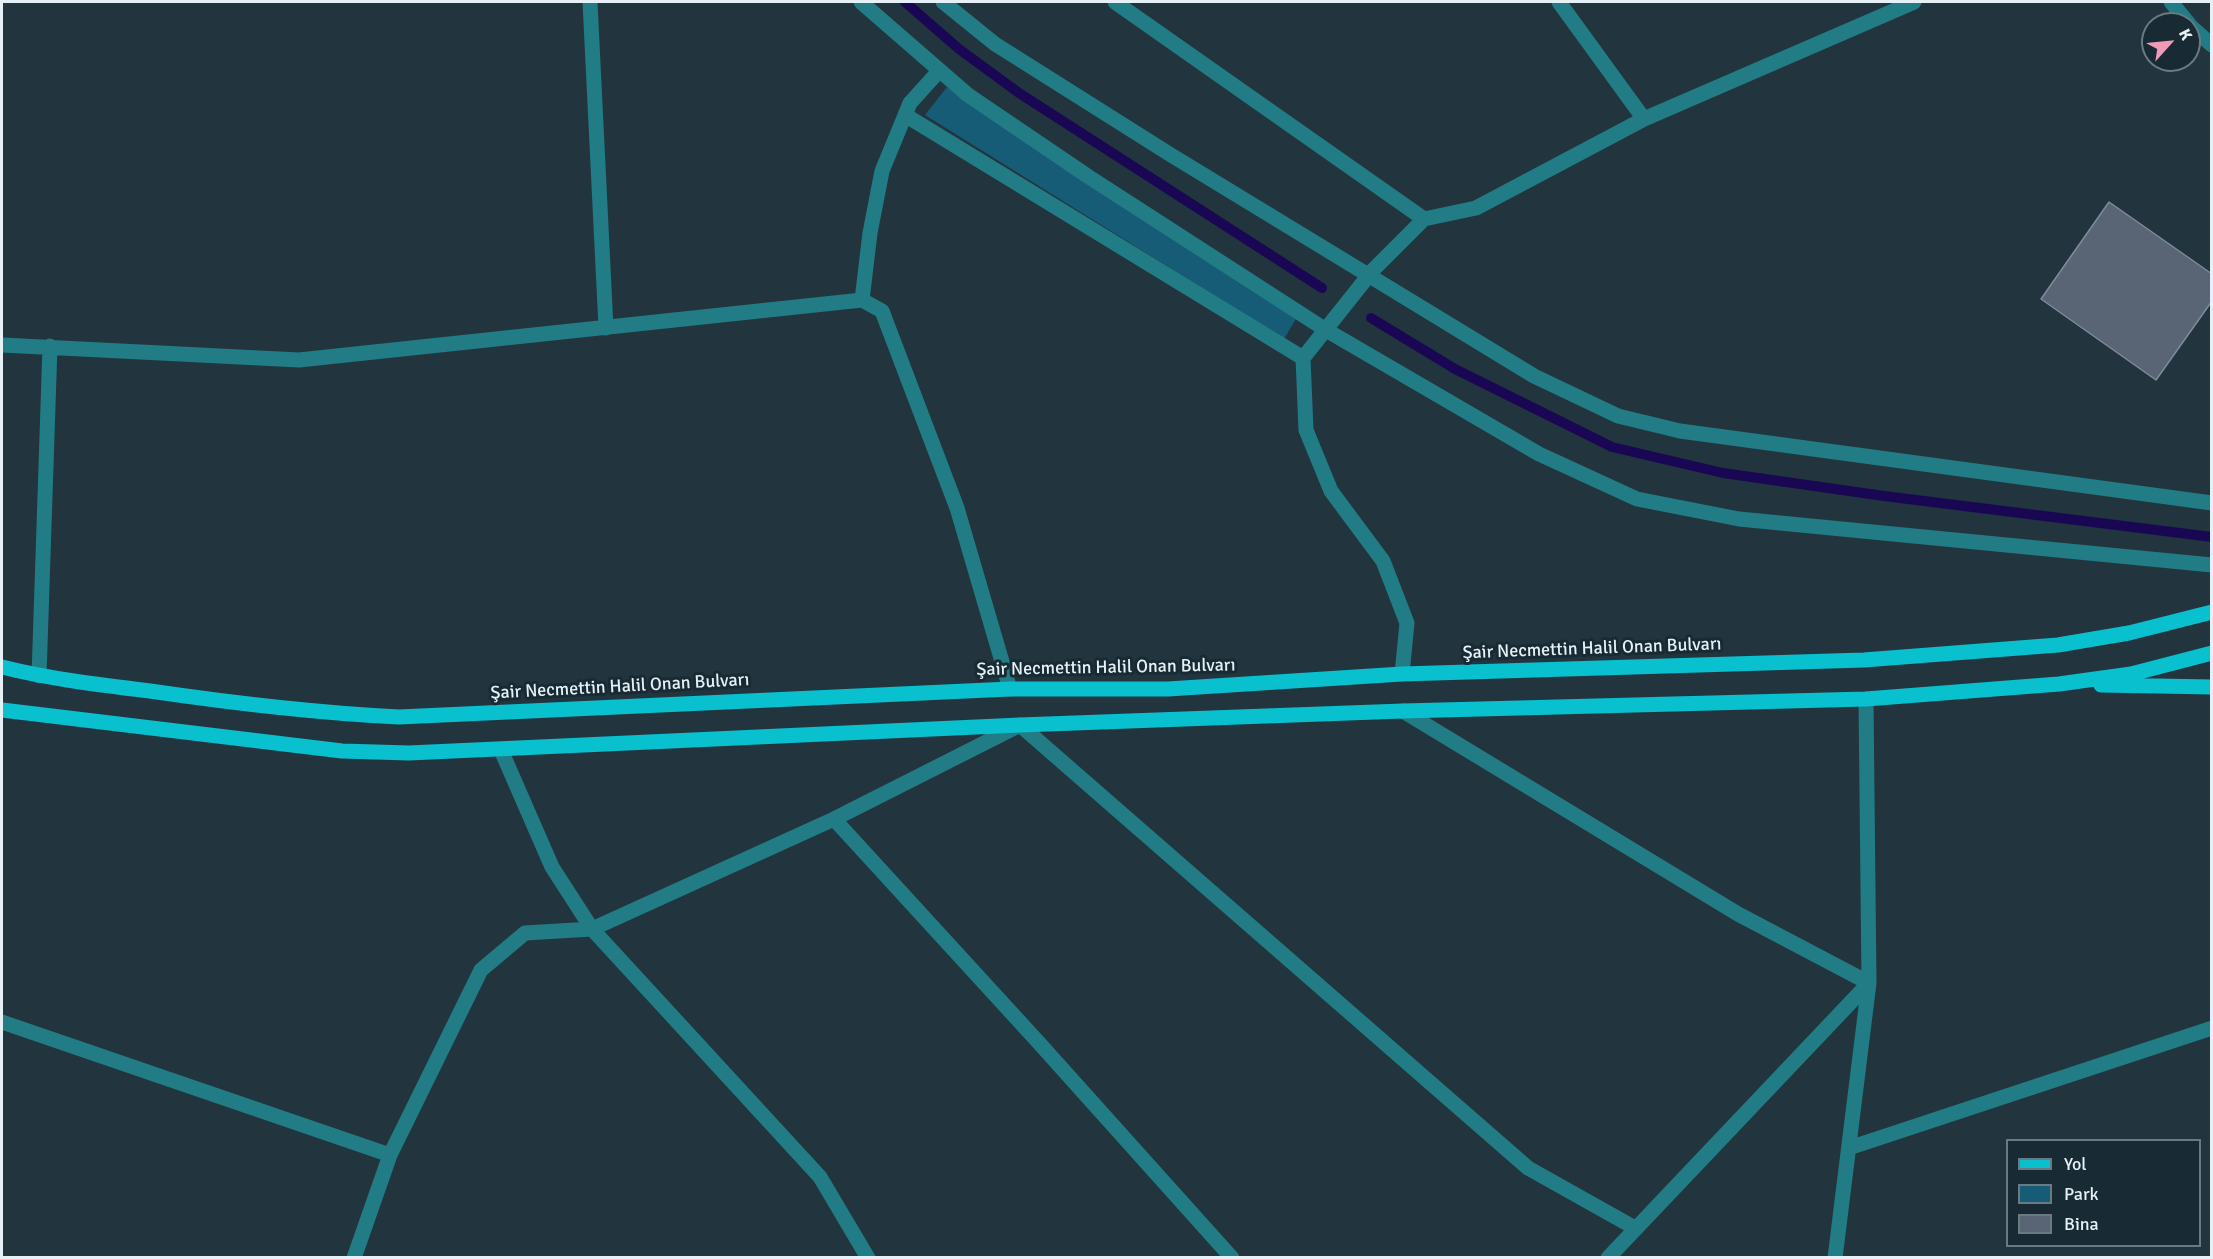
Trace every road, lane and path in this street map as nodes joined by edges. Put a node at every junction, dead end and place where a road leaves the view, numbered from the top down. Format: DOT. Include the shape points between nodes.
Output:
graph roads {
  1 [pos="590,2"];
  2 [pos="861,2"];
  3 [pos="943,2"];
  4 [pos="1115,2"];
  5 [pos="1559,2"];
  6 [pos="1914,2"];
  7 [pos="939,71"];
  8 [pos="906,115"];
  9 [pos="1644,119"];
  10 [pos="1424,219"];
  11 [pos="1369,276"];
  12 [pos="862,300"];
  13 [pos="606,328"];
  14 [pos="1326,330"];
  15 [pos="2,345"];
  16 [pos="50,346"];
  17 [pos="1303,358"];
  18 [pos="2211,503"];
  19 [pos="2211,566"];
  20 [pos="2211,612"];
  21 [pos="2211,653"];
  22 [pos="2,667"];
  23 [pos="1402,674"];
  24 [pos="39,676"];
  25 [pos="2059,684"];
  26 [pos="2211,687"];
  27 [pos="1010,689"];
  28 [pos="1866,699"];
  29 [pos="2,710"];
  30 [pos="1403,711"];
  31 [pos="1020,726"];
  32 [pos="501,750"];
  33 [pos="834,819"];
  34 [pos="592,929"];
  35 [pos="1869,983"];
  36 [pos="2,1022"];
  37 [pos="2211,1029"];
  38 [pos="1849,1148"];
  39 [pos="390,1155"];
  40 [pos="1635,1228"];
  41 [pos="354,1257"];
  42 [pos="868,1257"];
  43 [pos="1232,1257"];
  44 [pos="1608,1257"];
  45 [pos="1835,1257"];
  1 -- 13 [label="street"];
  2 -- 7 [label="street"];
  3 -- 11 [label="street" via="995,44"];
  4 -- 10 [label="street"];
  5 -- 9 [label="street"];
  6 -- 9 [label="street"];
  7 -- 8 [label="street" via="910,103"];
  7 -- 14 [label="street" via="1080,170"];
  8 -- 12 [label="street" via="882,171"];
  8 -- 17 [label="street"];
  9 -- 10 [label="street" via="1476,208"];
  10 -- 11 [label="street"];
  11 -- 14 [label="street"];
  11 -- 18 [label="street" via="1534,376 1618,416 1680,431"];
  12 -- 13 [label="street"];
  12 -- 27 [label="street" via="882,311 891,333 957,508"];
  13 -- 16 [label="street" via="299,360"];
  14 -- 17 [label="street"];
  14 -- 19 [label="street" via="1539,454 1637,498 1739,519"];
  15 -- 16 [label="street"];
  16 -- 24 [label="street"];
  17 -- 23 [label="street" via="1306,430 1331,491 1383,561 1407,623"];
  20 -- 23 [label="main road, Şair Necmettin Halil Onan Bulvarı" via="2129,633 2058,645 1961,654"];
  21 -- 25 [label="main road" via="2131,674"];
  22 -- 24 [label="main road, Şair Necmettin Halil Onan Bulvarı"];
  23 -- 27 [label="main road, Şair Necmettin Halil Onan Bulvarı" via="1168,689"];
  24 -- 27 [label="main road, Şair Necmettin Halil Onan Bulvarı" via="184,696 399,717"];
  25 -- 26 [label="main road"];
  25 -- 28 [label="main road"];
  28 -- 30 [label="main road"];
  28 -- 35 [label="street"];
  29 -- 32 [label="main road" via="342,751"];
  30 -- 31 [label="main road"];
  30 -- 35 [label="street" via="1738,914"];
  31 -- 32 [label="main road"];
  31 -- 33 [label="street"];
  31 -- 40 [label="street" via="1528,1168"];
  32 -- 34 [label="street" via="552,867"];
  33 -- 34 [label="street"];
  33 -- 43 [label="street"];
  34 -- 39 [label="street" via="525,933 481,970"];
  34 -- 42 [label="street" via="820,1177"];
  35 -- 38 [label="street"];
  35 -- 40 [label="street"];
  36 -- 39 [label="street"];
  37 -- 38 [label="street"];
  38 -- 45 [label="street"];
  39 -- 41 [label="street"];
  40 -- 44 [label="street"];
}
